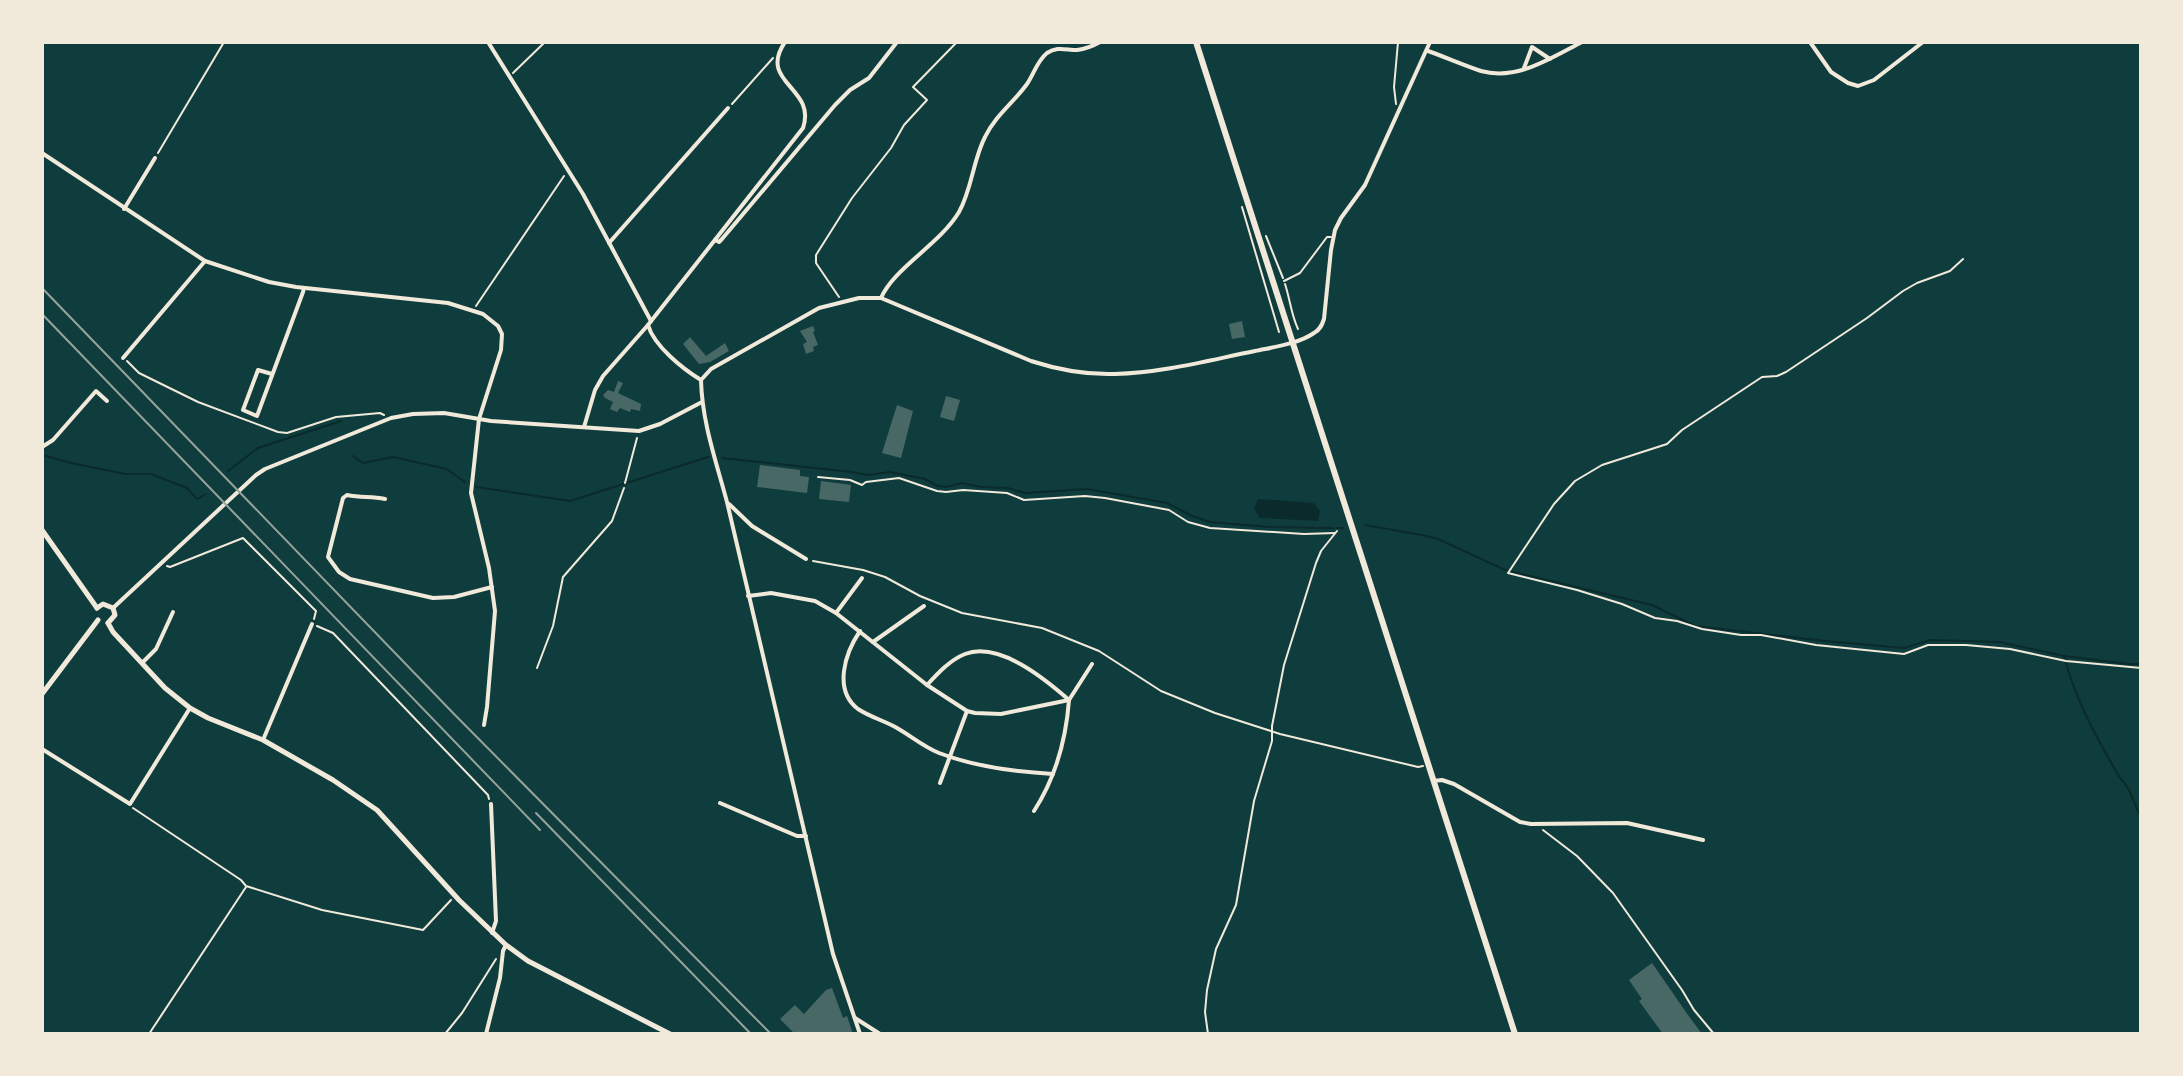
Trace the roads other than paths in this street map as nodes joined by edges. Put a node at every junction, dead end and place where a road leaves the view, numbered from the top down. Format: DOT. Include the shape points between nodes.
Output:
graph roads {
  1 [pos="488,42"];
  2 [pos="785,42"];
  3 [pos="897,42"];
  4 [pos="1100,42"];
  5 [pos="1196,42"];
  6 [pos="1430,42"];
  7 [pos="1582,42"];
  8 [pos="1810,42"];
  9 [pos="1923,42"];
  10 [pos="1533,44"];
  11 [pos="1428,51"];
  12 [pos="1550,59"];
  13 [pos="1523,69"];
  14 [pos="728,108"];
  15 [pos="42,153"];
  16 [pos="155,158"];
  17 [pos="124,209"];
  18 [pos="1333,237"];
  19 [pos="715,240"];
  20 [pos="609,243"];
  21 [pos="205,261"];
  22 [pos="1284,281"];
  23 [pos="304,288"];
  24 [pos="881,298"];
  25 [pos="650,323"];
  26 [pos="1291,342"];
  27 [pos="123,358"];
  28 [pos="272,374"];
  29 [pos="701,380"];
  30 [pos="107,401"];
  31 [pos="702,402"];
  32 [pos="479,419"];
  33 [pos="584,427"];
  34 [pos="42,447"];
  35 [pos="385,499"];
  36 [pos="727,502"];
  37 [pos="42,530"];
  38 [pos="806,559"];
  39 [pos="862,578"];
  40 [pos="492,587"];
  41 [pos="748,596"];
  42 [pos="924,606"];
  43 [pos="97,608"];
  44 [pos="113,608"];
  45 [pos="173,612"];
  46 [pos="836,613"];
  47 [pos="98,620"];
  48 [pos="108,623"];
  49 [pos="312,624"];
  50 [pos="860,631"];
  51 [pos="873,642"];
  52 [pos="142,663"];
  53 [pos="1092,664"];
  54 [pos="927,685"];
  55 [pos="42,694"];
  56 [pos="1069,700"];
  57 [pos="190,708"];
  58 [pos="967,711"];
  59 [pos="484,725"];
  60 [pos="263,740"];
  61 [pos="42,749"];
  62 [pos="949,756"];
  63 [pos="1053,774"];
  64 [pos="1433,781"];
  65 [pos="940,783"];
  66 [pos="720,803"];
  67 [pos="491,804"];
  68 [pos="1034,811"];
  69 [pos="806,836"];
  70 [pos="1703,840"];
  71 [pos="492,933"];
  72 [pos="505,948"];
  73 [pos="855,1018"];
  74 [pos="486,1034"];
  75 [pos="670,1034"];
  76 [pos="860,1034"];
  77 [pos="880,1034"];
  78 [pos="1515,1034"];
  1 -- 20 [label="street"];
  2 -- 19 [label="street" via="778,69 803,101 803,128"];
  3 -- 19 [label="street" via="869,78 835,105 722,239"];
  4 -- 24 [label="street" via="1077,50 1053,50 1044,57 986,133 960,210"];
  5 -- 26 [label="main road"];
  6 -- 11 [label="street"];
  7 -- 12 [label="street"];
  8 -- 9 [label="street" via="1831,72 1858,86 1874,80"];
  10 -- 12 [label="street"];
  10 -- 13 [label="street"];
  11 -- 13 [label="street" via="1483,71"];
  11 -- 18 [label="street" via="1365,185"];
  12 -- 13 [label="street"];
  14 -- 20 [label="street"];
  15 -- 17 [label="street"];
  16 -- 17 [label="street"];
  17 -- 21 [label="street"];
  18 -- 22 [label="lane" via="1327,237 1300,273"];
  18 -- 26 [label="street" via="1323,322 1313,334"];
  19 -- 25 [label="street"];
  20 -- 25 [label="street"];
  21 -- 23 [label="street"];
  21 -- 27 [label="street"];
  23 -- 28 [label="street"];
  23 -- 32 [label="street" via="448,303 492,319 502,341"];
  24 -- 26 [label="street" via="1031,361 1077,373 1136,373"];
  24 -- 29 [label="street" via="819,308 711,369"];
  25 -- 29 [label="street" via="652,335"];
  25 -- 33 [label="street" via="598,383"];
  26 -- 64 [label="main road"];
  28 -- 28 [label="street" via="257,416 243,410 258,370"];
  29 -- 31 [label="street"];
  30 -- 34 [label="street" via="96,391"];
  31 -- 33 [label="street" via="639,431"];
  31 -- 36 [label="street"];
  32 -- 33 [label="street"];
  32 -- 40 [label="street" via="471,493"];
  32 -- 44 [label="street" via="431,413 391,418 265,469"];
  35 -- 40 [label="street" via="343,498 328,557 339,572 433,598"];
  36 -- 38 [label="street" via="752,526"];
  36 -- 41 [label="street"];
  37 -- 43 [label="street"];
  39 -- 46 [label="street"];
  40 -- 59 [label="street" via="495,611"];
  41 -- 46 [label="street" via="800,597"];
  41 -- 69 [label="street"];
  42 -- 51 [label="street"];
  43 -- 44 [label="street"];
  43 -- 47 [label="street"];
  44 -- 48 [label="street" via="115,615"];
  45 -- 52 [label="street" via="156,649"];
  46 -- 50 [label="street"];
  47 -- 48 [label="street"];
  47 -- 55 [label="street"];
  48 -- 52 [label="street"];
  49 -- 60 [label="street"];
  50 -- 51 [label="street"];
  50 -- 62 [label="street" via="845,662 851,702"];
  51 -- 54 [label="street"];
  52 -- 57 [label="street"];
  53 -- 56 [label="street"];
  54 -- 56 [label="street" via="949,663 982,650 1012,660"];
  54 -- 58 [label="street"];
  56 -- 58 [label="street" via="1001,714"];
  56 -- 63 [label="street" via="1063,749"];
  57 -- 60 [label="street"];
  57 -- 61 [label="street" via="130,804"];
  58 -- 62 [label="street"];
  60 -- 71 [label="street" via="377,810"];
  62 -- 63 [label="street"];
  62 -- 65 [label="street"];
  63 -- 68 [label="street"];
  64 -- 70 [label="street" via="1454,784 1520,822 1627,823"];
  64 -- 78 [label="main road"];
  66 -- 69 [label="street"];
  67 -- 71 [label="street" via="496,921"];
  69 -- 73 [label="street" via="833,954"];
  71 -- 72 [label="street"];
  72 -- 74 [label="street"];
  72 -- 75 [label="street"];
  73 -- 76 [label="street"];
  73 -- 77 [label="street"];
}
